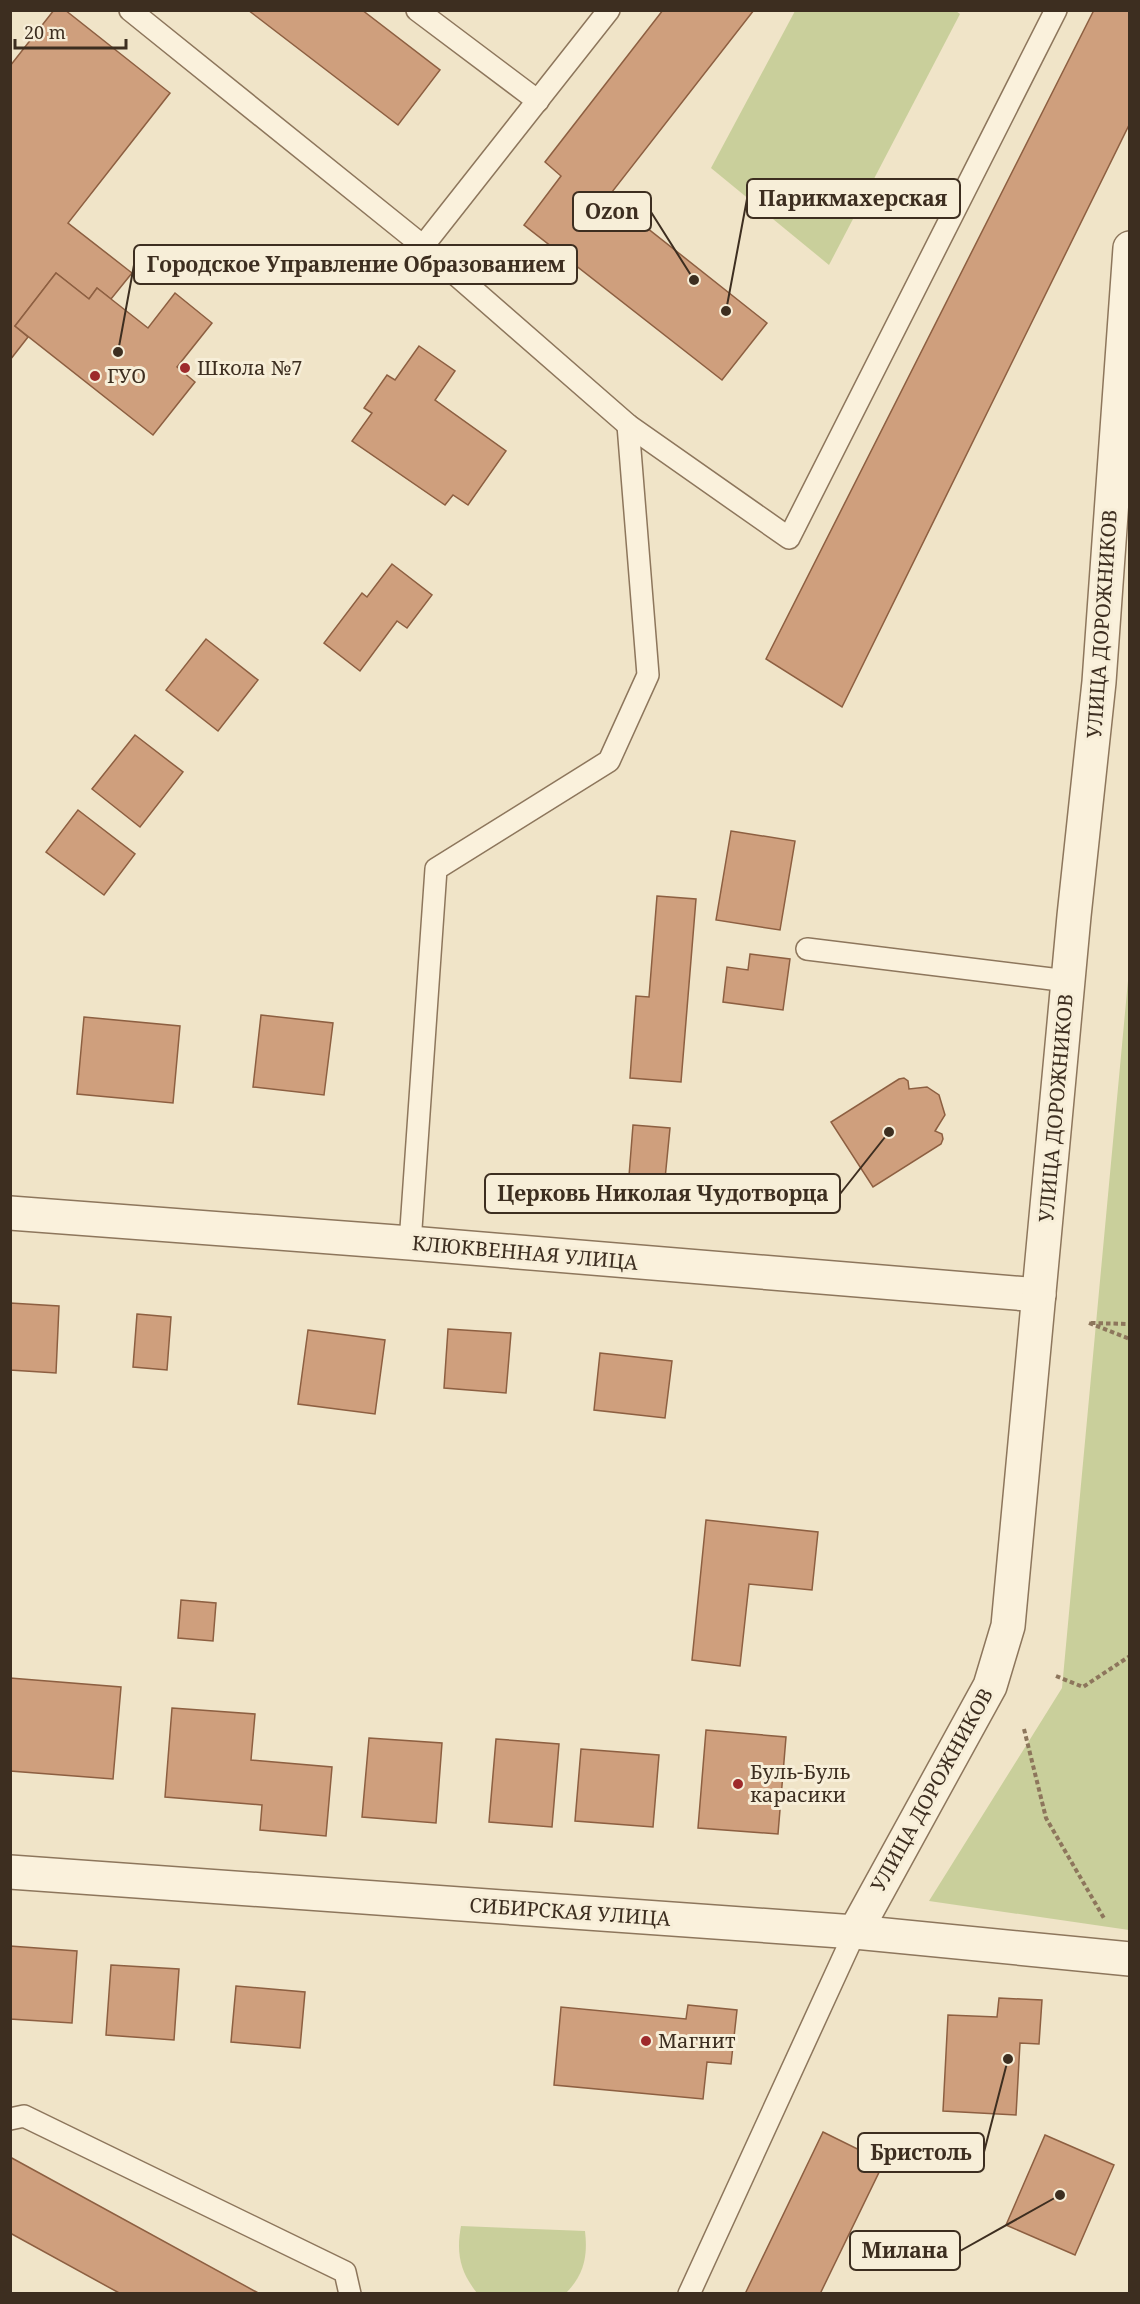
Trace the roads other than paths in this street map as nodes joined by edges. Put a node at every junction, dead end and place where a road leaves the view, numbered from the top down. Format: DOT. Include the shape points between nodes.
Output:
graph roads {
  1 [pos="130,10"];
  2 [pos="417,10"];
  3 [pos="609,10"];
  4 [pos="1056,10"];
  5 [pos="538,101"];
  6 [pos="423,246"];
  7 [pos="1129,253"];
  8 [pos="628,425"];
  9 [pos="807,949"];
  10 [pos="1068,981"];
  11 [pos="10,1213"];
  12 [pos="410,1243"];
  13 [pos="1039,1295"];
  14 [pos="10,1872"];
  15 [pos="855,1932"];
  16 [pos="1128,1958"];
  17 [pos="10,2120"];
  18 [pos="350,2294"];
  19 [pos="688,2294"];
  1 -- 6 [label="lane"];
  2 -- 5 [label="lane"];
  3 -- 5 [label="lane"];
  4 -- 8 [label="lane" via="789,538"];
  5 -- 6 [label="lane"];
  6 -- 8 [label="lane"];
  7 -- 10 [label="street, УЛИЦА ДОРОЖНИКОВ" via="1100,682"];
  8 -- 12 [label="lane" via="648,675 609,761 436,869"];
  9 -- 10 [label="lane"];
  10 -- 13 [label="street, УЛИЦА ДОРОЖНИКОВ"];
  11 -- 12 [label="street, КЛЮКВЕННАЯ УЛИЦА"];
  12 -- 13 [label="street, КЛЮКВЕННАЯ УЛИЦА"];
  13 -- 15 [label="street, УЛИЦА ДОРОЖНИКОВ" via="1008,1626 990,1686"];
  14 -- 15 [label="street, СИБИРСКАЯ УЛИЦА"];
  15 -- 16 [label="street, СИБИРСКАЯ УЛИЦА"];
  15 -- 19 [label="lane"];
  17 -- 18 [label="lane" via="24,2116 345,2271"];
}
